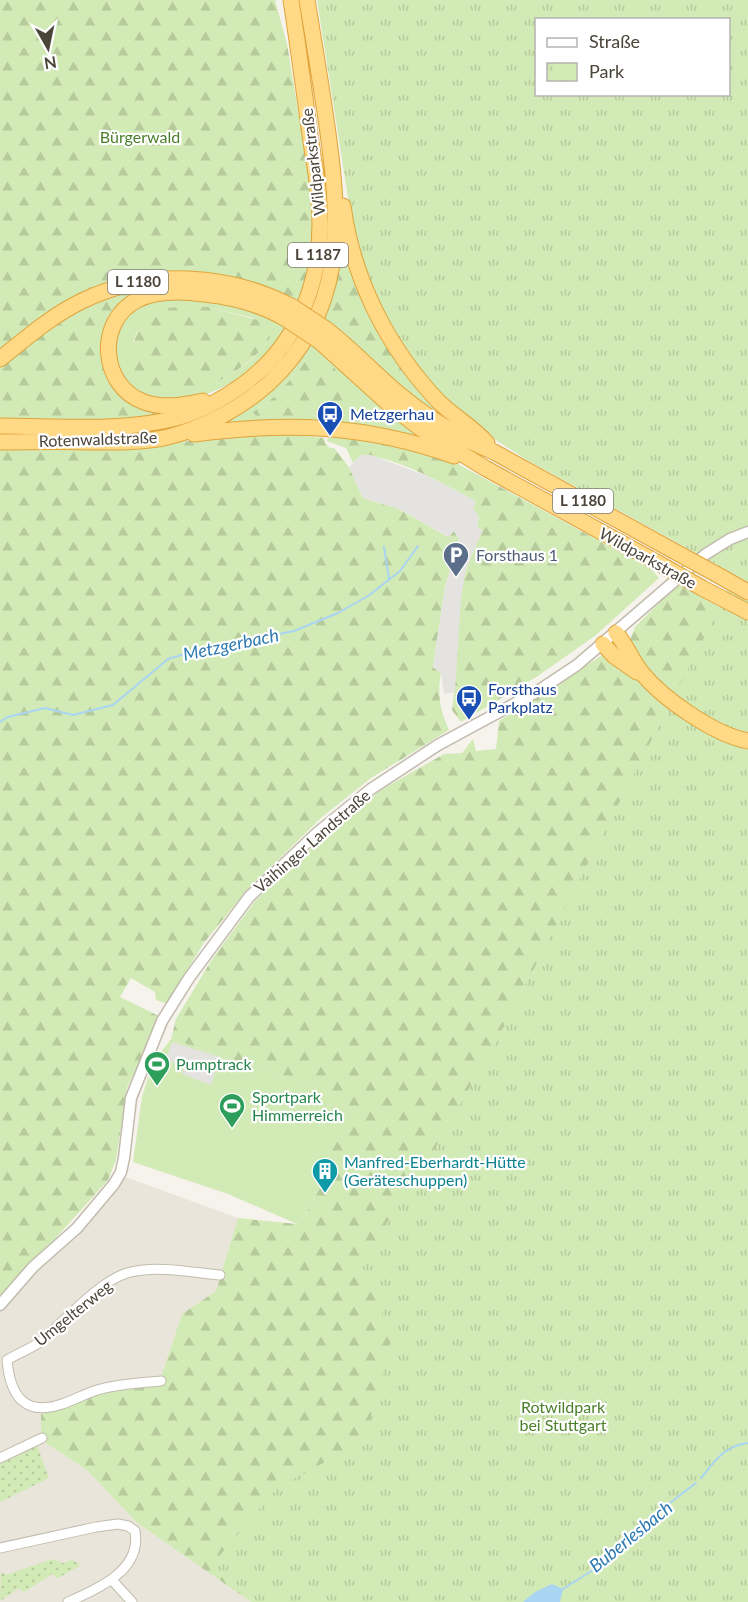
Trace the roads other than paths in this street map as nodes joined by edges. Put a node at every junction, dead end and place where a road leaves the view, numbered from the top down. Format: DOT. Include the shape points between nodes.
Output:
graph roads {
  1 [pos="282,0"];
  2 [pos="291,0"];
  3 [pos="307,0"];
  4 [pos="303,78"];
  5 [pos="332,165"];
  6 [pos="290,313"];
  7 [pos="322,335"];
  8 [pos="0,359"];
  9 [pos="224,397"];
  10 [pos="0,426"];
  11 [pos="170,436"];
  12 [pos="0,442"];
  13 [pos="494,452"];
  14 [pos="484,468"];
  15 [pos="748,532"];
  16 [pos="748,592"];
  17 [pos="748,612"];
  18 [pos="616,633"];
  19 [pos="603,644"];
  20 [pos="643,674"];
  21 [pos="748,741"];
  22 [pos="220,1275"];
  23 [pos="0,1305"];
  24 [pos="3,1357"];
  25 [pos="161,1382"];
  26 [pos="42,1438"];
  27 [pos="0,1458"];
  28 [pos="0,1548"];
  29 [pos="112,1580"];
  30 [pos="68,1602"];
  31 [pos="132,1602"];
  1 -- 4 [label="highway"];
  2 -- 4 [label="highway, Wildparkstraße"];
  3 -- 5 [label="highway, Wildparkstraße / L 1187"];
  4 -- 9 [label="highway, Wildparkstraße / L 1187" via="320,203 320,237 313,282 299,319 275,355"];
  5 -- 11 [label="highway, Rotenwaldstraße / L 1187" via="334,261 322,306 306,339 284,368 254,395 220,416"];
  5 -- 13 [label="highway, L 1187" via="355,261 384,328 430,392"];
  6 -- 7 [label="highway, L 1180, bridge"];
  6 -- 8 [label="highway, L 1180" via="256,291 228,283 180,278 136,283 106,291 67,309"];
  6 -- 9 [label="highway, L 1180" via="233,298 189,292 149,296 131,304 119,316 108,340 108,356 115,377 128,393 144,402 164,406"];
  7 -- 13 [label="highway, L 1180" via="409,402"];
  7 -- 14 [label="highway, L 1180" via="406,418"];
  9 -- 10 [label="highway, Rotenwaldstraße / L 1187" via="188,415 150,423"];
  11 -- 12 [label="highway, Rotenwaldstraße / L 1187" via="131,441"];
  11 -- 14 [label="highway, L 1180" via="261,427 341,429 417,443"];
  13 -- 16 [label="highway, Wildparkstraße / L 1180, bridge"];
  14 -- 17 [label="highway, Wildparkstraße / L 1180, bridge"];
  15 -- 18 [label="street, Vaihinger Landstraße" via="706,554"];
  18 -- 19 [label="street, Vaihinger Landstraße"];
  18 -- 20 [label="highway"];
  19 -- 20 [label="highway" via="624,664"];
  19 -- 23 [label="street, Vaihinger Landstraße" via="558,678 438,745 370,789 249,897 162,1021 131,1098 124,1158 114,1184 77,1228 33,1267"];
  20 -- 21 [label="highway" via="699,720 731,737"];
  22 -- 24 [label="street, Umgelterweg" via="156,1270 126,1274 100,1289 37,1344"];
  24 -- 25 [label="street" via="14,1391 22,1402 34,1408 54,1406 97,1390"];
  26 -- 27 [label="street"];
  28 -- 29 [label="street" via="96,1527 128,1526 135,1531 137,1540 123,1570"];
  29 -- 30 [label="street"];
  29 -- 31 [label="street"];
}
